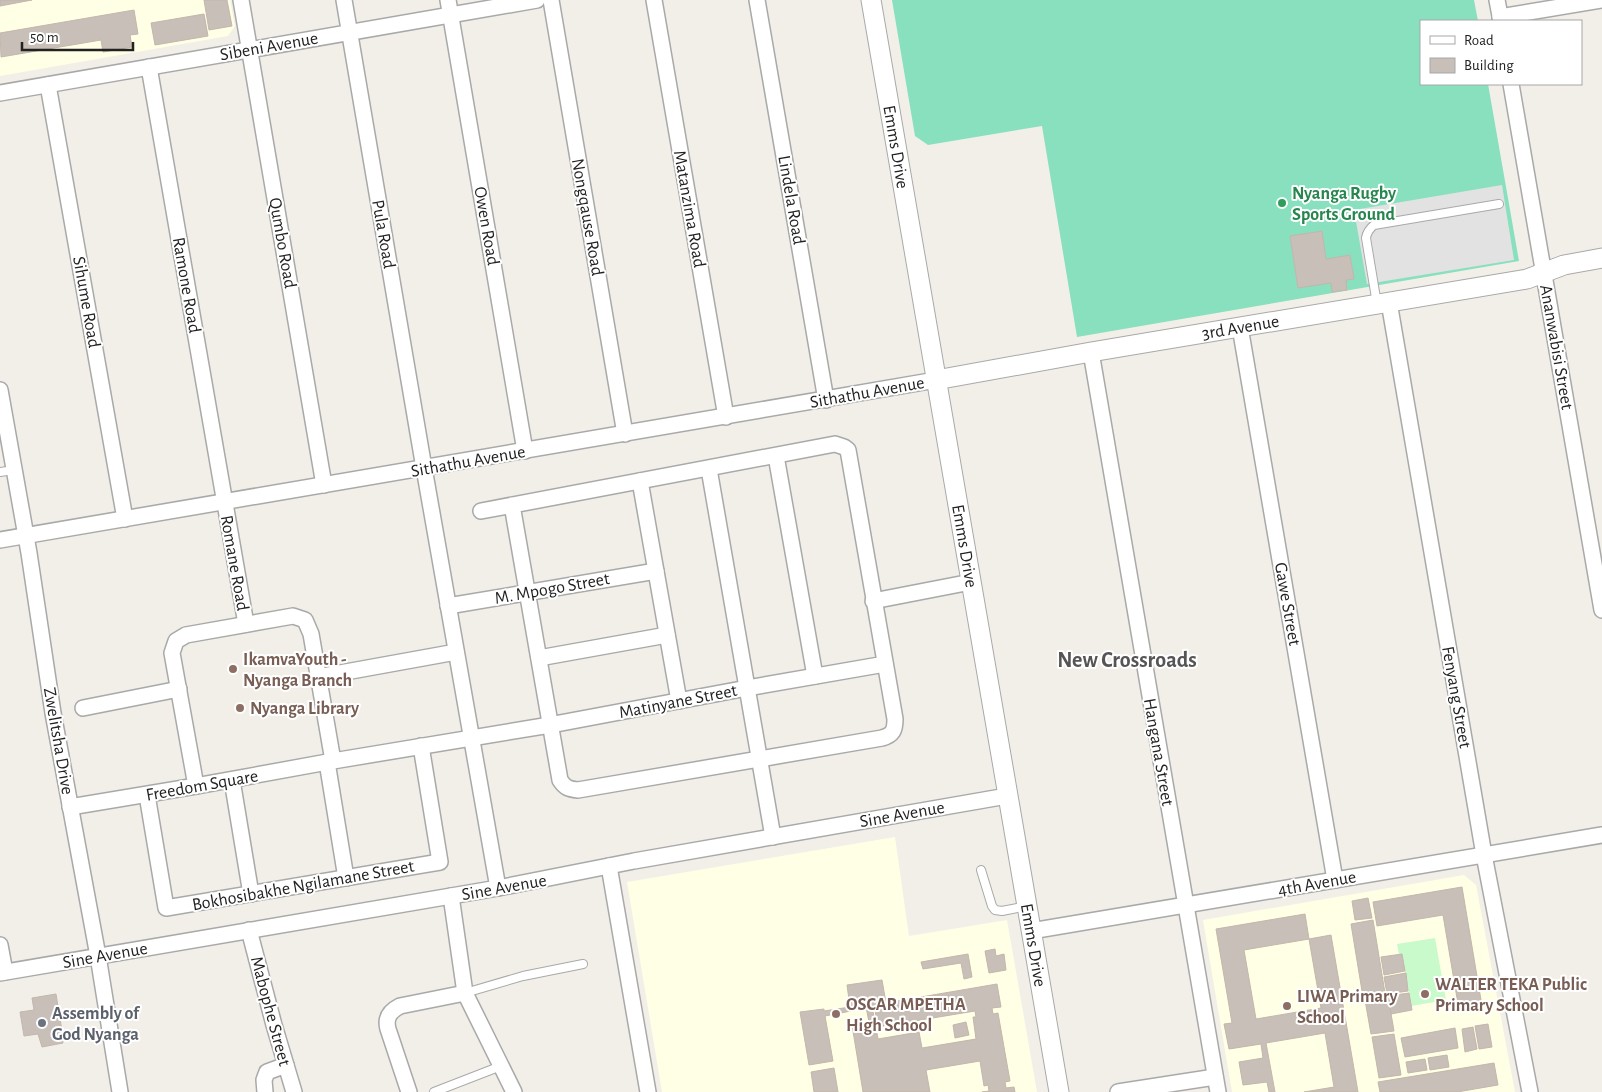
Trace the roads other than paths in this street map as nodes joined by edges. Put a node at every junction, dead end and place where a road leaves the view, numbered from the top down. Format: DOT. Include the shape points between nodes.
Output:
graph roads {
  1 [pos="241,0"];
  2 [pos="344,0"];
  3 [pos="538,0"];
  4 [pos="551,0"];
  5 [pos="654,0"];
  6 [pos="757,0"];
  7 [pos="870,0"];
  8 [pos="1497,0"];
  9 [pos="1601,0"];
  10 [pos="449,8"];
  11 [pos="1500,19"];
  12 [pos="349,33"];
  13 [pos="250,50"];
  14 [pos="149,67"];
  15 [pos="48,85"];
  16 [pos="1511,85"];
  17 [pos="0,93"];
  18 [pos="1499,204"];
  19 [pos="1602,258"];
  20 [pos="1544,272"];
  21 [pos="1383,303"];
  22 [pos="1240,327"];
  23 [pos="1091,352"];
  24 [pos="936,380"];
  25 [pos="0,390"];
  26 [pos="826,400"];
  27 [pos="726,417"];
  28 [pos="626,434"];
  29 [pos="525,451"];
  30 [pos="776,456"];
  31 [pos="424,468"];
  32 [pos="709,469"];
  33 [pos="7,471"];
  34 [pos="640,481"];
  35 [pos="324,486"];
  36 [pos="224,502"];
  37 [pos="512,505"];
  38 [pos="480,511"];
  39 [pos="125,519"];
  40 [pos="26,536"];
  41 [pos="0,540"];
  42 [pos="1598,568"];
  43 [pos="656,571"];
  44 [pos="971,582"];
  45 [pos="528,592"];
  46 [pos="874,600"];
  47 [pos="448,606"];
  48 [pos="1602,610"];
  49 [pos="246,624"];
  50 [pos="667,636"];
  51 [pos="456,652"];
  52 [pos="539,658"];
  53 [pos="885,664"];
  54 [pos="815,676"];
  55 [pos="318,677"];
  56 [pos="747,688"];
  57 [pos="179,689"];
  58 [pos="679,701"];
  59 [pos="83,708"];
  60 [pos="550,725"];
  61 [pos="472,738"];
  62 [pos="420,746"];
  63 [pos="759,759"];
  64 [pos="330,761"];
  65 [pos="232,780"];
  66 [pos="196,786"];
  67 [pos="147,795"];
  68 [pos="1007,796"];
  69 [pos="70,807"];
  70 [pos="1602,835"];
  71 [pos="773,837"];
  72 [pos="1484,854"];
  73 [pos="610,866"];
  74 [pos="981,870"];
  75 [pos="346,878"];
  76 [pos="1335,880"];
  77 [pos="498,888"];
  78 [pos="251,894"];
  79 [pos="451,896"];
  80 [pos="1185,905"];
  81 [pos="1027,906"];
  82 [pos="249,930"];
  83 [pos="1031,930"];
  84 [pos="0,945"];
  85 [pos="98,956"];
  86 [pos="583,964"];
  87 [pos="2,973"];
  88 [pos="465,993"];
  89 [pos="286,1065"];
  90 [pos="501,1066"];
  91 [pos="1215,1076"];
  92 [pos="120,1092"];
  93 [pos="264,1092"];
  94 [pos="294,1092"];
  95 [pos="409,1092"];
  96 [pos="434,1092"];
  97 [pos="514,1092"];
  98 [pos="648,1092"];
  99 [pos="1059,1092"];
  100 [pos="1118,1092"];
  101 [pos="1218,1092"];
  102 [pos="1530,1092"];
  1 -- 13 [label="street, Qumbo Road"];
  2 -- 12 [label="street, Pula Road"];
  3 -- 10 [label="street, Sibeni Avenue"];
  4 -- 28 [label="street, Nongqause Road"];
  5 -- 27 [label="street, Matanzima Road"];
  6 -- 26 [label="street, Lindela Road"];
  7 -- 24 [label="street, Emms Drive"];
  8 -- 11 [label="street"];
  9 -- 11 [label="street"];
  10 -- 12 [label="street, Sibeni Avenue"];
  10 -- 29 [label="street, Owen Road"];
  12 -- 13 [label="street, Sibeni Avenue"];
  12 -- 31 [label="street, Pula Road"];
  13 -- 14 [label="street, Sibeni Avenue"];
  13 -- 35 [label="street, Qumbo Road"];
  14 -- 15 [label="street, Sibeni Avenue"];
  14 -- 36 [label="street, Ramone Road"];
  15 -- 17 [label="street, Sibeni Avenue"];
  15 -- 39 [label="street, Sihume Road"];
  16 -- 20 [label="street, Ananwabisi Street"];
  18 -- 21 [label="lane" via="1371,228 1366,238"];
  19 -- 20 [label="street, 3rd Avenue"];
  20 -- 21 [label="street, 3rd Avenue" via="1527,279"];
  20 -- 42 [label="street, Ananwabisi Street"];
  21 -- 22 [label="street, 3rd Avenue"];
  21 -- 72 [label="street, Fenyang Street"];
  22 -- 23 [label="street, 3rd Avenue"];
  22 -- 76 [label="street, Gawe Street"];
  23 -- 24 [label="street, 3rd Avenue"];
  23 -- 80 [label="street, Hangana Street"];
  24 -- 26 [label="street, Sithathu Avenue"];
  24 -- 44 [label="street, Emms Drive"];
  25 -- 33 [label="street, Zwelitsha Drive"];
  26 -- 27 [label="street, Sithathu Avenue"];
  27 -- 28 [label="street, Sithathu Avenue"];
  28 -- 29 [label="street, Sithathu Avenue"];
  29 -- 31 [label="street, Sithathu Avenue"];
  30 -- 32 [label="street"];
  30 -- 46 [label="street" via="835,444 848,450"];
  30 -- 54 [label="street"];
  31 -- 35 [label="street, Sithathu Avenue"];
  31 -- 47 [label="street, Pula Road"];
  32 -- 34 [label="street"];
  32 -- 56 [label="street"];
  33 -- 40 [label="street, Zwelitsha Drive"];
  34 -- 37 [label="street"];
  34 -- 43 [label="street"];
  35 -- 36 [label="street, Sithathu Avenue"];
  36 -- 39 [label="street, Sithathu Avenue"];
  36 -- 49 [label="street, Romane Road"];
  37 -- 38 [label="street"];
  37 -- 45 [label="street"];
  39 -- 40 [label="street, Sithathu Avenue"];
  40 -- 41 [label="street, Sithathu Avenue"];
  40 -- 69 [label="street, Zwelitsha Drive"];
  42 -- 48 [label="street, Ananwabisi Street"];
  43 -- 45 [label="street, M. Mpogo Street"];
  43 -- 50 [label="street"];
  44 -- 46 [label="street"];
  44 -- 68 [label="street, Emms Drive"];
  45 -- 47 [label="street, M. Mpogo Street"];
  45 -- 52 [label="street"];
  46 -- 53 [label="street"];
  47 -- 51 [label="street, Pula Road"];
  49 -- 55 [label="street" via="301,617 311,634"];
  49 -- 57 [label="street" via="186,635 176,641 172,657"];
  50 -- 52 [label="street"];
  50 -- 58 [label="street"];
  51 -- 55 [label="street"];
  51 -- 61 [label="street, Pula Road"];
  52 -- 60 [label="street"];
  53 -- 54 [label="street, Matinyane Street"];
  53 -- 63 [label="street" via="895,728 888,736"];
  54 -- 56 [label="street, Matinyane Street"];
  55 -- 64 [label="street"];
  56 -- 58 [label="street, Matinyane Street"];
  56 -- 63 [label="street"];
  57 -- 59 [label="street"];
  57 -- 66 [label="street"];
  58 -- 60 [label="street, Matinyane Street"];
  60 -- 61 [label="street, Matinyane Street"];
  60 -- 63 [label="street" via="560,780 570,789"];
  61 -- 62 [label="street, Matinyane Street"];
  61 -- 77 [label="street, Pula Road"];
  62 -- 64 [label="street, Freedom Square"];
  62 -- 75 [label="street, Bokhosibakhe Ngilamane Street" via="440,862"];
  63 -- 71 [label="street"];
  64 -- 65 [label="street, Freedom Square"];
  64 -- 75 [label="street"];
  65 -- 66 [label="street, Freedom Square"];
  65 -- 78 [label="street"];
  66 -- 67 [label="street, Freedom Square"];
  67 -- 69 [label="street, Freedom Square"];
  67 -- 78 [label="street, Bokhosibakhe Ngilamane Street" via="166,908"];
  68 -- 71 [label="street, Sine Avenue"];
  68 -- 81 [label="street, Emms Drive"];
  69 -- 85 [label="street, Zwelitsha Drive"];
  70 -- 72 [label="street, 4th Avenue"];
  71 -- 73 [label="street, Sine Avenue"];
  72 -- 76 [label="street, 4th Avenue"];
  72 -- 102 [label="street, Fenyang Street"];
  73 -- 77 [label="street, Sine Avenue"];
  73 -- 98 [label="street"];
  74 -- 81 [label="lane" via="995,910"];
  75 -- 78 [label="street, Bokhosibakhe Ngilamane Street"];
  76 -- 80 [label="street, 4th Avenue"];
  77 -- 79 [label="street, Sine Avenue"];
  79 -- 82 [label="street, Sine Avenue"];
  79 -- 88 [label="street"];
  80 -- 83 [label="street, 4th Avenue"];
  80 -- 91 [label="street, Hangana Street"];
  81 -- 83 [label="street, Emms Drive"];
  82 -- 85 [label="street, Sine Avenue"];
  82 -- 89 [label="street, Mabophe Street"];
  83 -- 99 [label="street, Emms Drive"];
  84 -- 87 [label="street"];
  85 -- 87 [label="street, Sine Avenue"];
  85 -- 92 [label="street, Zwelitsha Drive"];
  86 -- 88 [label="lane" via="523,976"];
  88 -- 90 [label="street"];
  88 -- 95 [label="street" via="400,1006 391,1011 387,1020 388,1030"];
  89 -- 93 [label="street" via="267,1072"];
  89 -- 94 [label="street, Mabophe Street"];
  90 -- 96 [label="lane"];
  90 -- 97 [label="street"];
  91 -- 100 [label="street"];
  91 -- 101 [label="street, Hangana Street"];
}
